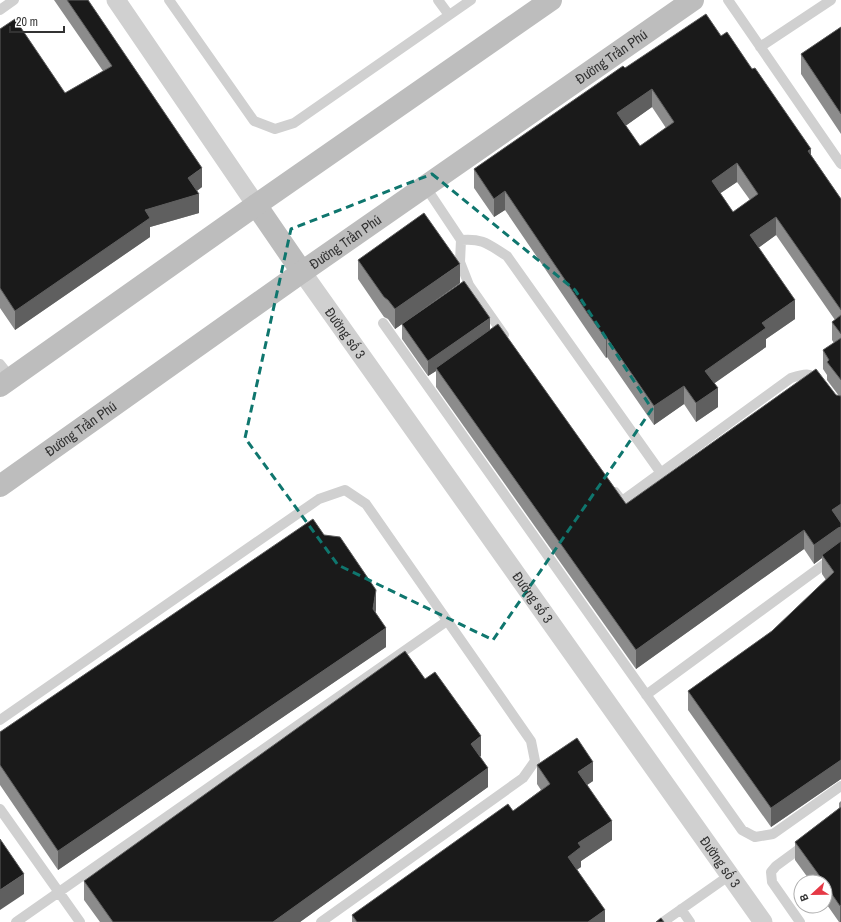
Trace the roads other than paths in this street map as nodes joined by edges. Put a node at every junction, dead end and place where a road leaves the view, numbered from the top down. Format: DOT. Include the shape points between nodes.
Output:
graph roads {
  1 [pos="14,0"];
  2 [pos="116,0"];
  3 [pos="169,0"];
  4 [pos="438,0"];
  5 [pos="471,0"];
  6 [pos="551,0"];
  7 [pos="693,0"];
  8 [pos="728,0"];
  9 [pos="831,0"];
  10 [pos="0,10"];
  11 [pos="449,15"];
  12 [pos="760,47"];
  13 [pos="841,164"];
  14 [pos="425,186"];
  15 [pos="256,206"];
  16 [pos="461,240"];
  17 [pos="302,272"];
  18 [pos="383,323"];
  19 [pos="511,345"];
  20 [pos="4,376"];
  21 [pos="824,388"];
  22 [pos="661,473"];
  23 [pos="608,481"];
  24 [pos="0,486"];
  25 [pos="841,552"];
  26 [pos="447,621"];
  27 [pos="646,695"];
  28 [pos="0,720"];
  29 [pos="841,786"];
  30 [pos="0,808"];
  31 [pos="814,837"];
  32 [pos="730,875"];
  33 [pos="58,891"];
  34 [pos="681,910"];
  35 [pos="16,922"];
  36 [pos="80,922"];
  37 [pos="321,922"];
  38 [pos="663,922"];
  39 [pos="690,922"];
  40 [pos="763,922"];
  41 [pos="800,922"];
  1 -- 10 [label="lane"];
  2 -- 15 [label="street"];
  3 -- 11 [label="lane" via="254,121 275,129 294,123"];
  4 -- 11 [label="lane"];
  5 -- 11 [label="lane"];
  6 -- 15 [label="main road"];
  7 -- 14 [label="main road, Đường Trần Phú"];
  8 -- 12 [label="lane"];
  9 -- 12 [label="lane"];
  12 -- 13 [label="lane"];
  14 -- 16 [label="lane"];
  14 -- 17 [label="main road, Đường Trần Phú"];
  15 -- 17 [label="main road"];
  15 -- 20 [label="main road"];
  16 -- 19 [label="lane" via="460,262 466,287 499,334"];
  16 -- 22 [label="lane" via="480,240 507,256"];
  17 -- 24 [label="main road, Đường Trần Phú"];
  17 -- 32 [label="street, Đường số 3"];
  18 -- 27 [label="lane" via="396,336 430,383"];
  21 -- 22 [label="lane" via="816,377 804,374 791,378"];
  22 -- 23 [label="lane" via="622,501"];
  25 -- 27 [label="lane"];
  26 -- 28 [label="lane" via="366,504 344,490 319,499"];
  26 -- 33 [label="lane"];
  26 -- 37 [label="lane" via="531,741 535,761 522,778"];
  27 -- 29 [label="lane" via="742,830 755,837 773,834"];
  30 -- 33 [label="lane"];
  31 -- 41 [label="lane" via="771,872 772,882"];
  32 -- 34 [label="lane"];
  32 -- 40 [label="street, Đường số 3"];
  33 -- 35 [label="lane"];
  33 -- 36 [label="lane"];
  34 -- 38 [label="lane"];
  34 -- 39 [label="lane"];
}
